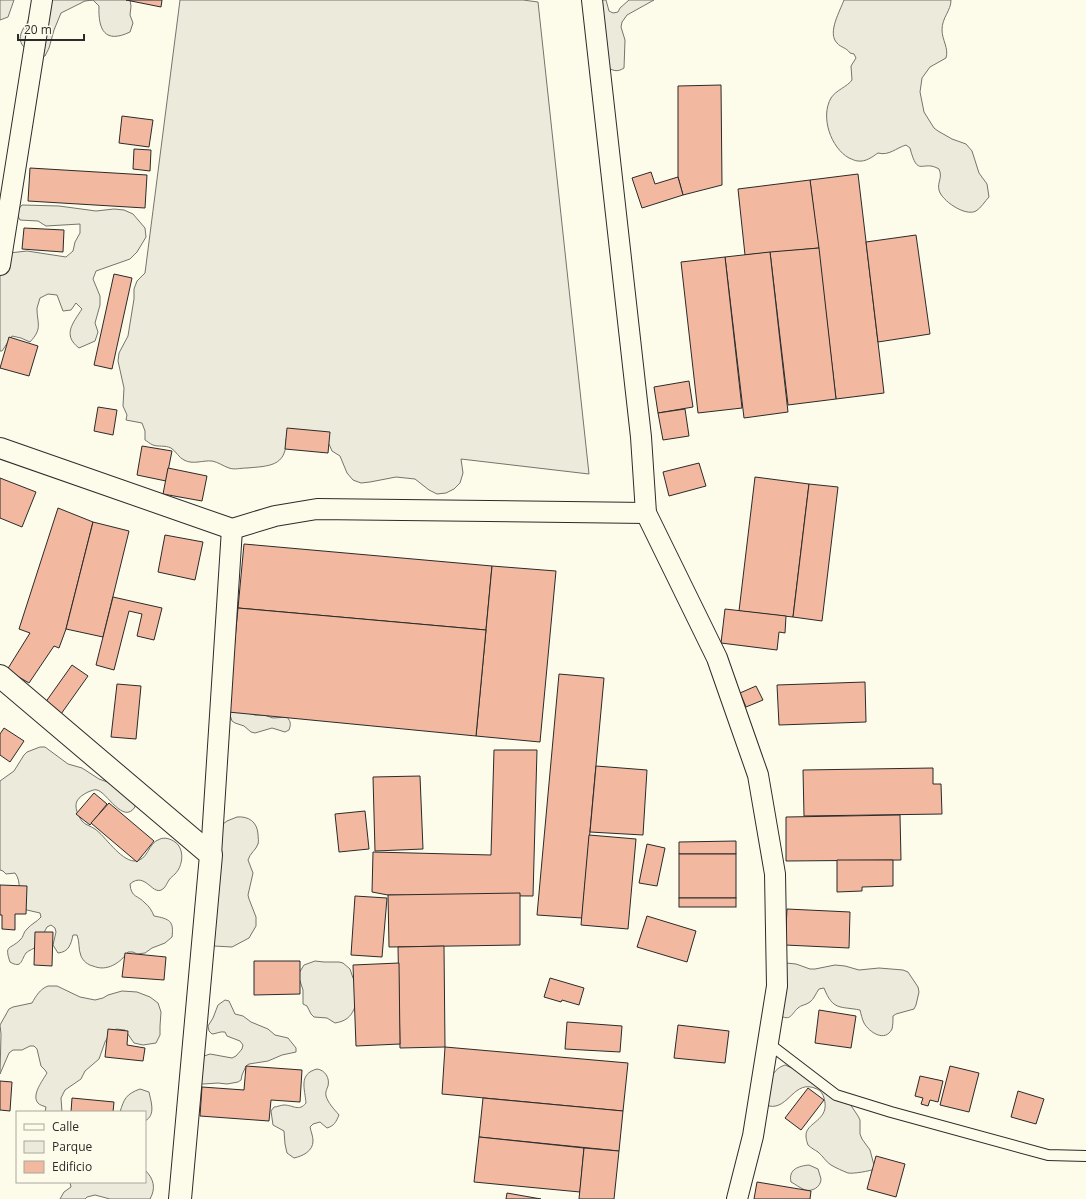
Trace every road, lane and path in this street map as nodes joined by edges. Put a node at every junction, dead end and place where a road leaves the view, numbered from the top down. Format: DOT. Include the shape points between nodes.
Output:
graph roads {
  1 [pos="42,0"];
  2 [pos="592,0"];
  3 [pos="0,265"];
  4 [pos="0,448"];
  5 [pos="646,513"];
  6 [pos="232,529"];
  7 [pos="0,676"];
  8 [pos="211,855"];
  9 [pos="768,1043"];
  10 [pos="1086,1156"];
  11 [pos="180,1199"];
  12 [pos="737,1199"];
  1 -- 3 [label="street"];
  2 -- 5 [label="street" via="641,437"];
  4 -- 6 [label="street"];
  5 -- 6 [label="street" via="317,509 275,516"];
  5 -- 9 [label="street" via="717,658 758,775 775,874 777,986"];
  6 -- 8 [label="street"];
  7 -- 8 [label="street"];
  8 -- 11 [label="street"];
  9 -- 10 [label="lane" via="836,1096 1048,1155"];
  9 -- 12 [label="street" via="753,1136"];
}
